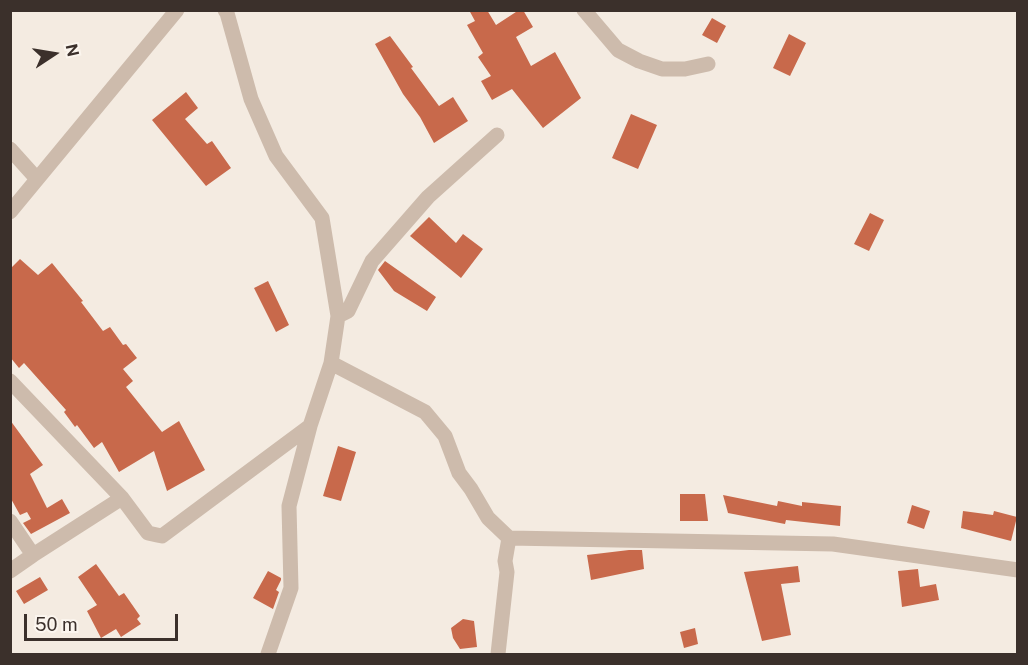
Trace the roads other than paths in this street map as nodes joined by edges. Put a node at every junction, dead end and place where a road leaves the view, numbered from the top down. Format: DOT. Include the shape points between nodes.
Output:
graph roads {
  1 [pos="177,10"];
  2 [pos="225,10"];
  3 [pos="584,10"];
  4 [pos="708,64"];
  5 [pos="496,135"];
  6 [pos="10,149"];
  7 [pos="37,179"];
  8 [pos="10,212"];
  9 [pos="338,316"];
  10 [pos="331,363"];
  11 [pos="10,381"];
  12 [pos="310,426"];
  13 [pos="122,498"];
  14 [pos="10,521"];
  15 [pos="509,538"];
  16 [pos="33,555"];
  17 [pos="1017,570"];
  18 [pos="10,571"];
  19 [pos="268,654"];
  20 [pos="498,654"];
  1 -- 7 [label="street"];
  2 -- 9 [label="street" via="251,99 276,156 322,218"];
  3 -- 4 [label="street" via="618,50 639,61 663,69"];
  5 -- 9 [label="street" via="428,197 372,261 348,311"];
  6 -- 7 [label="street"];
  7 -- 8 [label="street"];
  9 -- 10 [label="street"];
  10 -- 12 [label="street"];
  10 -- 15 [label="street" via="425,411 445,436 459,473 488,518"];
  11 -- 13 [label="street"];
  12 -- 13 [label="street" via="162,536 148,533"];
  12 -- 19 [label="street" via="289,506 291,588"];
  13 -- 16 [label="street"];
  14 -- 16 [label="street"];
  15 -- 17 [label="street" via="833,544"];
  15 -- 20 [label="street"];
  16 -- 18 [label="street"];
}
